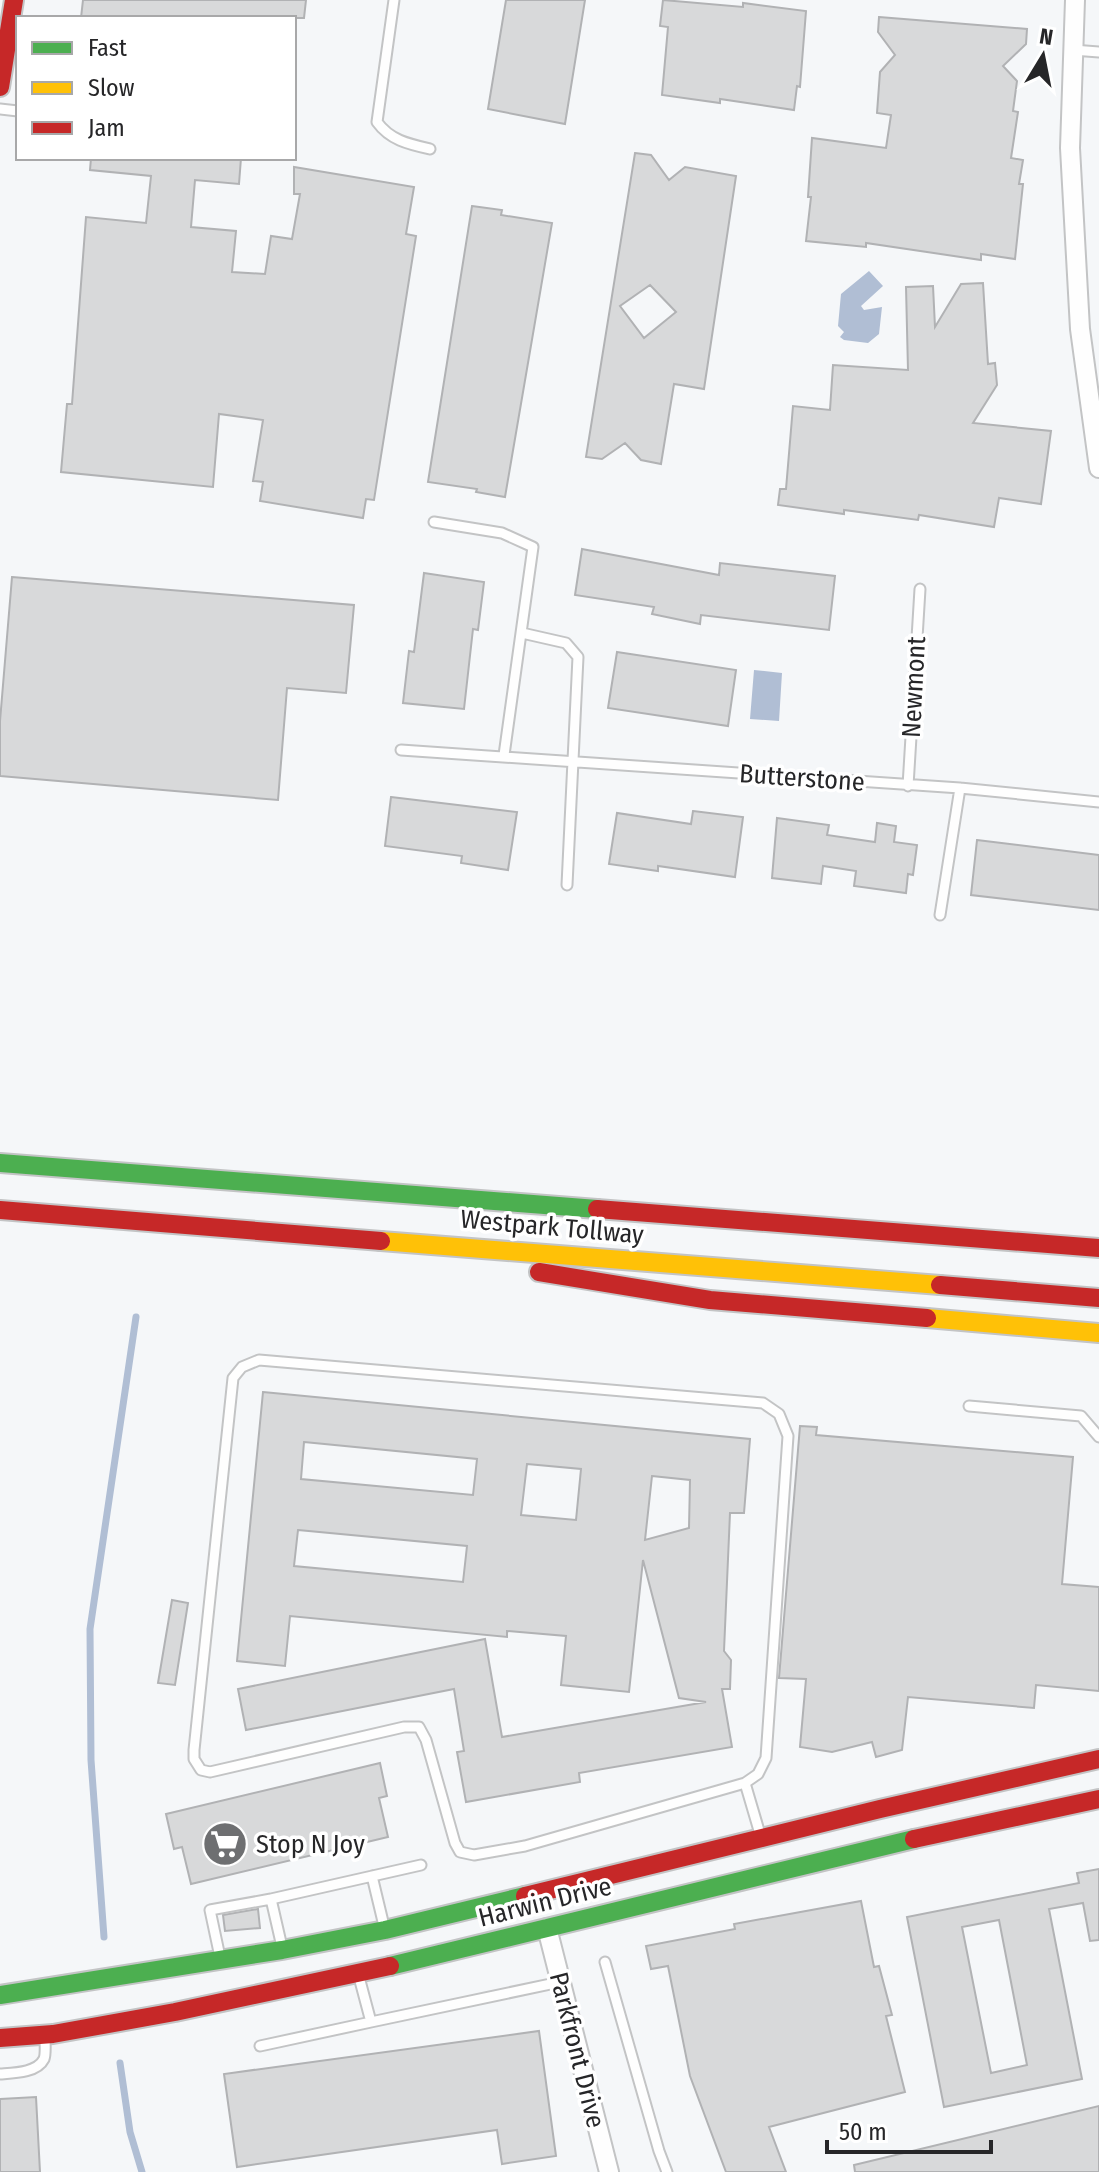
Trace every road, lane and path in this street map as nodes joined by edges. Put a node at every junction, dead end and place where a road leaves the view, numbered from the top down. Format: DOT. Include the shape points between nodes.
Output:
graph roads {
  1 [pos="14,0"];
  2 [pos="394,0"];
  3 [pos="1075,0"];
  4 [pos="1073,50"];
  5 [pos="1099,52"];
  6 [pos="0,87"];
  7 [pos="430,149"];
  8 [pos="1092,383"];
  9 [pos="1099,468"];
  10 [pos="434,522"];
  11 [pos="920,589"];
  12 [pos="522,633"];
  13 [pos="401,750"];
  14 [pos="504,755"];
  15 [pos="571,760"];
  16 [pos="908,786"];
  17 [pos="960,788"];
  18 [pos="1099,802"];
  19 [pos="567,885"];
  20 [pos="940,915"];
  21 [pos="0,1163"];
  22 [pos="0,1210"];
  23 [pos="286,1232"];
  24 [pos="1099,1248"];
  25 [pos="1099,1298"];
  26 [pos="1099,1333"];
  27 [pos="969,1406"];
  28 [pos="1099,1437"];
  29 [pos="1099,1759"];
  30 [pos="745,1783"];
  31 [pos="1099,1799"];
  32 [pos="880,1809"];
  33 [pos="761,1838"];
  34 [pos="886,1845"];
  35 [pos="660,1863"];
  36 [pos="421,1865"];
  37 [pos="372,1876"];
  38 [pos="271,1899"];
  39 [pos="547,1928"];
  40 [pos="385,1930"];
  41 [pos="282,1950"];
  42 [pos="605,1962"];
  43 [pos="358,1974"];
  44 [pos="224,1981"];
  45 [pos="560,1982"];
  46 [pos="0,1995"];
  47 [pos="371,2022"];
  48 [pos="45,2035"];
  49 [pos="0,2038"];
  50 [pos="260,2046"];
  51 [pos="0,2074"];
  52 [pos="609,2172"];
  53 [pos="667,2172"];
  1 -- 6 [label="main road"];
  2 -- 7 [label="lane" via="377,122 402,142"];
  3 -- 4 [label="street"];
  4 -- 5 [label="lane"];
  4 -- 8 [label="street" via="1070,148"];
  8 -- 9 [label="street"];
  10 -- 12 [label="lane" via="502,533 533,547"];
  11 -- 16 [label="lane, Newmont"];
  12 -- 14 [label="lane"];
  12 -- 15 [label="lane" via="566,643 578,657"];
  13 -- 14 [label="lane, Butterstone"];
  14 -- 15 [label="lane, Butterstone"];
  15 -- 16 [label="lane, Butterstone"];
  15 -- 19 [label="lane"];
  16 -- 17 [label="lane, Butterstone"];
  17 -- 18 [label="lane, Butterstone"];
  17 -- 20 [label="lane"];
  21 -- 24 [label="main road, Westpark Tollway"];
  22 -- 23 [label="main road, Westpark Tollway"];
  23 -- 25 [label="main road, Westpark Tollway"];
  23 -- 26 [label="main road" via="710,1300"];
  27 -- 28 [label="lane" via="1081,1416"];
  29 -- 32 [label="main road, Harwin Drive"];
  30 -- 30 [label="lane" via="758,1774 766,1758 788,1436 779,1414 763,1403 259,1360 233,1378 194,1750 201,1770 419,1727 455,1843 460,1852 474,1855 525,1846"];
  30 -- 33 [label="lane"];
  31 -- 34 [label="main road, Harwin Drive"];
  32 -- 33 [label="main road, Harwin Drive"];
  32 -- 34 [label="main road"];
  33 -- 35 [label="main road, Harwin Drive"];
  34 -- 39 [label="main road, Harwin Drive"];
  35 -- 39 [label="main road" via="624,1890 555,1909"];
  35 -- 40 [label="main road, Harwin Drive"];
  36 -- 37 [label="lane"];
  37 -- 38 [label="lane"];
  37 -- 40 [label="lane"];
  38 -- 41 [label="lane"];
  38 -- 44 [label="lane" via="210,1910"];
  39 -- 43 [label="main road, Harwin Drive"];
  39 -- 45 [label="street, Parkfront Drive"];
  40 -- 41 [label="main road, Harwin Drive"];
  41 -- 44 [label="main road, Harwin Drive"];
  42 -- 53 [label="lane"];
  43 -- 44 [label="main road, Harwin Drive"];
  43 -- 47 [label="lane"];
  44 -- 46 [label="main road, Harwin Drive"];
  44 -- 48 [label="main road, Harwin Drive"];
  45 -- 47 [label="lane"];
  45 -- 52 [label="street, Parkfront Drive"];
  47 -- 50 [label="lane"];
  48 -- 49 [label="main road, Harwin Drive"];
  48 -- 51 [label="lane" via="40,2063"];
}
